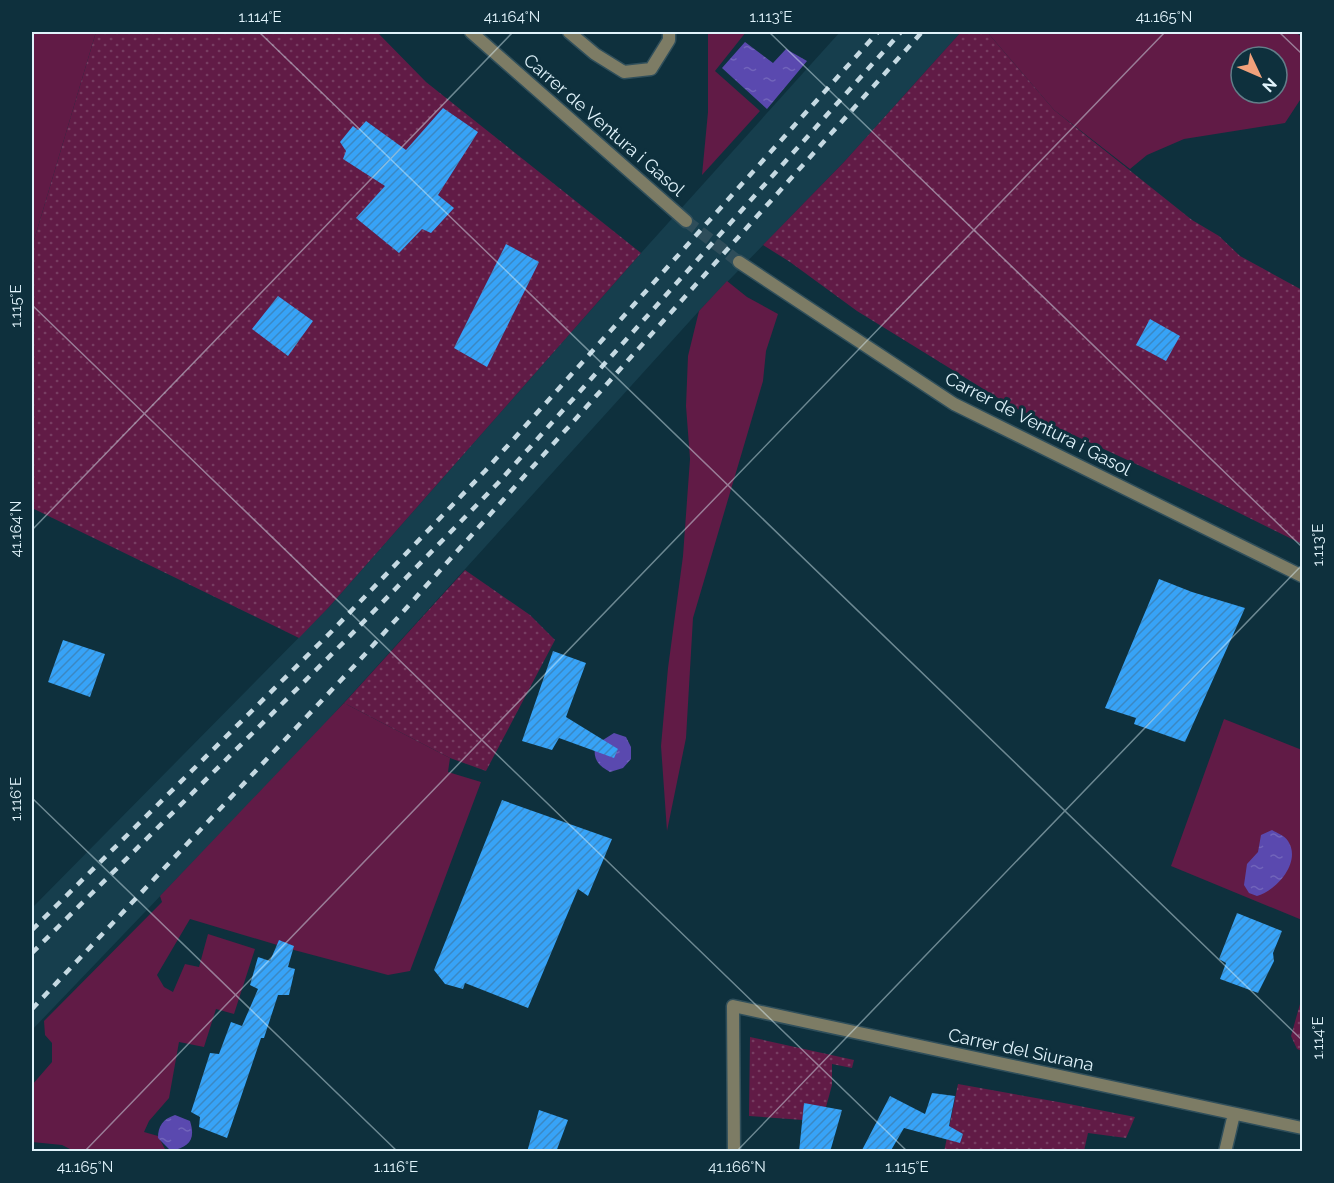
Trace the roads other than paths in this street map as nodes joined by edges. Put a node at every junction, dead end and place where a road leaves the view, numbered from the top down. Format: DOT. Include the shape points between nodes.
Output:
graph roads {
  1 [pos="471,32"];
  2 [pos="569,32"];
  3 [pos="669,36"];
  4 [pos="686,221"];
  5 [pos="739,262"];
  6 [pos="1302,576"];
  7 [pos="1234,1114"];
  8 [pos="1302,1128"];
  9 [pos="734,1152"];
  10 [pos="1225,1152"];
  1 -- 4 [label="street, Carrer de Ventura i Gasol"];
  2 -- 3 [label="street" via="624,72 651,69"];
  5 -- 6 [label="street, Carrer de Ventura i Gasol" via="954,404"];
  7 -- 8 [label="street, Carrer del Siurana"];
  7 -- 9 [label="street, Carrer del Siurana" via="733,1006"];
  7 -- 10 [label="street"];
}
